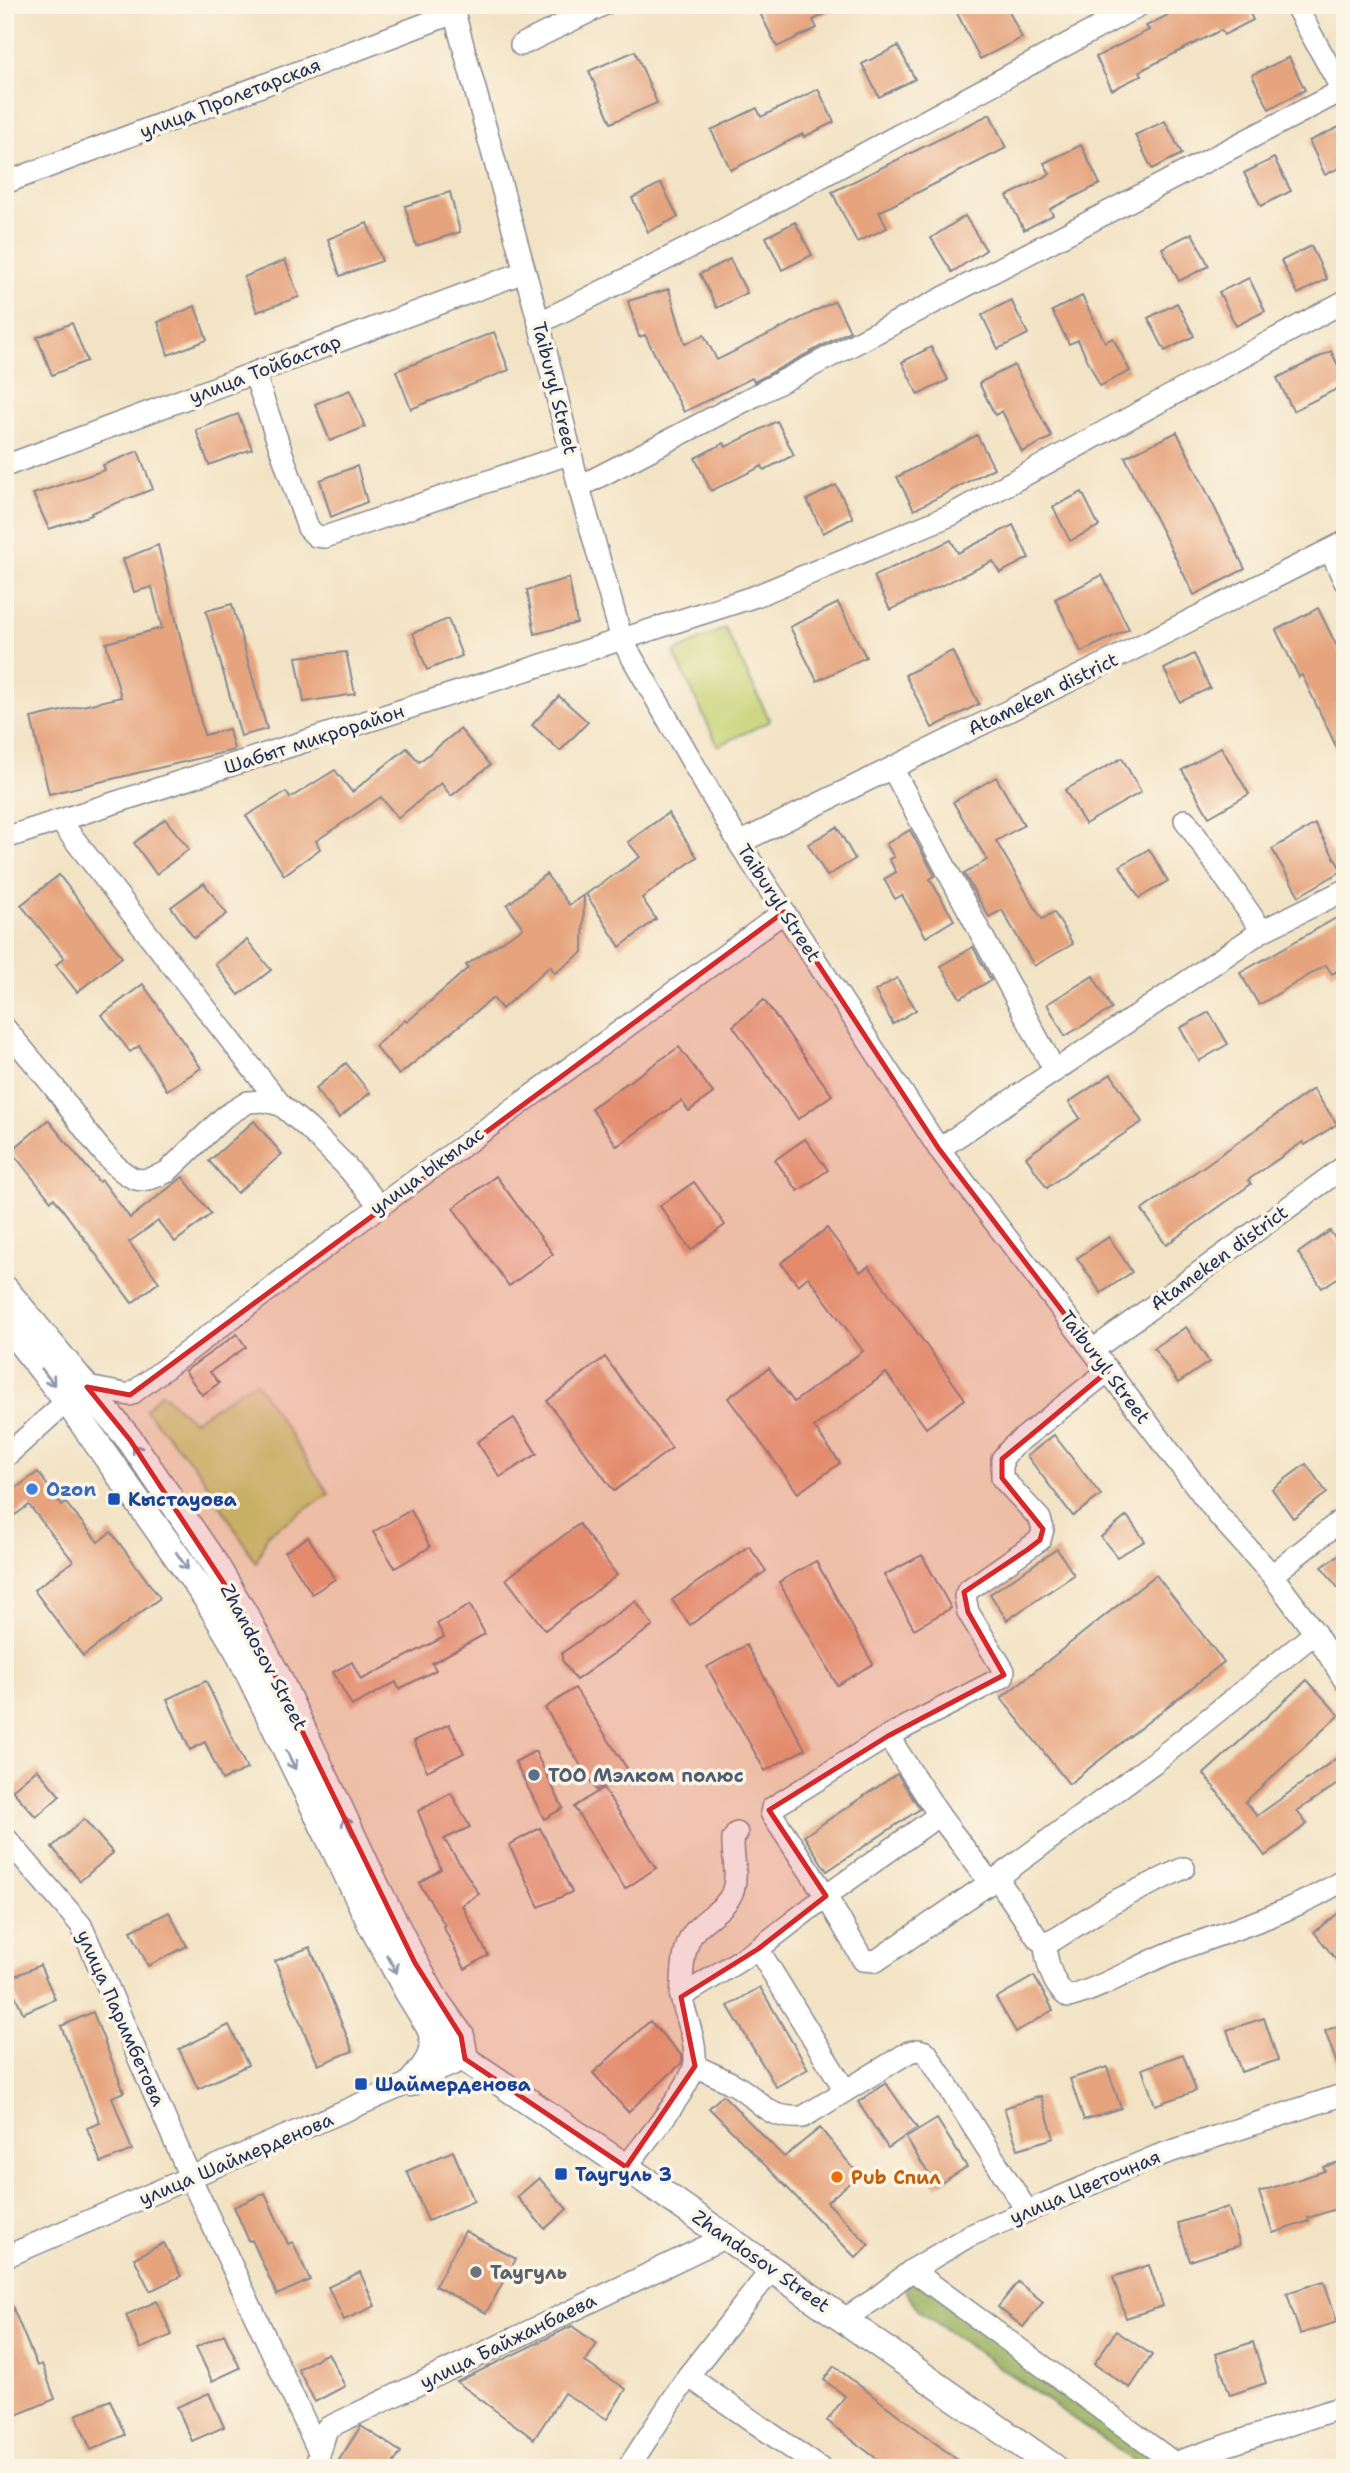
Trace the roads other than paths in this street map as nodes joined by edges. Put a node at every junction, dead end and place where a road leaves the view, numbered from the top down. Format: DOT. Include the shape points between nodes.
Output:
graph roads {
  1 [pos="603,5"];
  2 [pos="1140,5"];
  3 [pos="1296,5"];
  4 [pos="453,9"];
  5 [pos="522,45"];
  6 [pos="1344,91"];
  7 [pos="5,183"];
  8 [pos="524,272"];
  9 [pos="1345,301"];
  10 [pos="538,323"];
  11 [pos="254,373"];
  12 [pos="571,453"];
  13 [pos="5,467"];
  14 [pos="579,488"];
  15 [pos="1337,546"];
  16 [pos="1345,582"];
  17 [pos="622,640"];
  18 [pos="892,768"];
  19 [pos="1185,820"];
  20 [pos="60,821"];
  21 [pos="5,838"];
  22 [pos="739,843"];
  23 [pos="1345,890"];
  24 [pos="784,912"];
  25 [pos="1262,931"];
  26 [pos="5,1028"];
  27 [pos="1055,1071"];
  28 [pos="281,1105"];
  29 [pos="939,1149"];
  30 [pos="1345,1166"];
  31 [pos="380,1206"];
  32 [pos="5,1289"];
  33 [pos="5,1324"];
  34 [pos="1093,1350"];
  35 [pos="1108,1371"];
  36 [pos="77,1394"];
  37 [pos="5,1457"];
  38 [pos="1345,1517"];
  39 [pos="1272,1575"];
  40 [pos="1315,1633"];
  41 [pos="1345,1681"];
  42 [pos="888,1736"];
  43 [pos="939,1815"];
  44 [pos="737,1833"];
  45 [pos="5,1837"];
  46 [pos="1184,1868"];
  47 [pos="997,1878"];
  48 [pos="1345,1879"];
  49 [pos="826,1896"];
  50 [pos="1045,1944"];
  51 [pos="758,1949"];
  52 [pos="681,1997"];
  53 [pos="430,2028"];
  54 [pos="465,2059"];
  55 [pos="695,2066"];
  56 [pos="411,2083"];
  57 [pos="845,2090"];
  58 [pos="1345,2094"];
  59 [pos="626,2167"];
  60 [pos="191,2179"];
  61 [pos="1027,2211"];
  62 [pos="726,2237"];
  63 [pos="5,2258"];
  64 [pos="772,2269"];
  65 [pos="912,2270"];
  66 [pos="844,2319"];
  67 [pos="688,2376"];
  68 [pos="1345,2406"];
  69 [pos="317,2460"];
  70 [pos="793,2460"];
  71 [pos="1178,2465"];
  72 [pos="628,2468"];
  73 [pos="820,2468"];
  74 [pos="1055,2468"];
  1 -- 5 [label="street"];
  2 -- 10 [label="street" via="708,238"];
  3 -- 6 [label="street"];
  4 -- 7 [label="street, улица Пролетарская"];
  4 -- 8 [label="street, Taiburyl Street"];
  6 -- 14 [label="street"];
  8 -- 10 [label="street, Taiburyl Street"];
  8 -- 11 [label="street, улица Тойбастар"];
  9 -- 17 [label="street, Шабыт микрорайон" via="951,515 756,596"];
  10 -- 12 [label="street, Taiburyl Street"];
  11 -- 12 [label="street" via="308,528 316,536 326,537"];
  11 -- 13 [label="street, улица Тойбастар"];
  12 -- 14 [label="street, Taiburyl Street"];
  14 -- 17 [label="street, Taiburyl Street"];
  15 -- 16 [label="street"];
  15 -- 18 [label="street, Atameken district"];
  17 -- 20 [label="street, Шабыт микрорайон"];
  17 -- 22 [label="street, Taiburyl Street"];
  18 -- 22 [label="street, Atameken district"];
  18 -- 27 [label="street"];
  19 -- 25 [label="street"];
  20 -- 21 [label="street, Шабыт микрорайон"];
  20 -- 28 [label="street"];
  22 -- 24 [label="street, Taiburyl Street"];
  23 -- 25 [label="street"];
  24 -- 29 [label="street, Taiburyl Street"];
  24 -- 31 [label="street, улица Ыкылас"];
  25 -- 27 [label="street"];
  26 -- 28 [label="street" via="122,1173 139,1181 167,1172 225,1117 248,1102"];
  27 -- 29 [label="street"];
  28 -- 31 [label="street" via="345,1165"];
  29 -- 34 [label="street, Taiburyl Street"];
  30 -- 34 [label="street, Atameken district"];
  31 -- 36 [label="street, улица Ыкылас" via="130,1395"];
  32 -- 36 [label="main road, Zhandosov Street"];
  33 -- 36 [label="main road, Zhandosov Street, one-way"];
  34 -- 35 [label="street, Taiburyl Street"];
  35 -- 39 [label="street, Taiburyl Street" via="1218,1515"];
  35 -- 42 [label="street" via="1002,1459 1002,1478 1040,1519 1043,1529 1040,1540 965,1596 968,1612 1004,1671 1003,1677"];
  36 -- 37 [label="street"];
  36 -- 53 [label="main road, Zhandosov Street, one-way" via="237,1649 372,1926"];
  54 -- 36 [label="main road, Zhandosov Street, one-way" via="461,2036 415,1964 248,1620 130,1440"];
  38 -- 39 [label="street"];
  39 -- 40 [label="street, Taiburyl Street"];
  40 -- 41 [label="street, Taiburyl Street"];
  40 -- 47 [label="street" via="1156,1761"];
  42 -- 43 [label="street"];
  42 -- 49 [label="street" via="771,1809"];
  43 -- 47 [label="street" via="986,1877"];
  43 -- 49 [label="street"];
  44 -- 52 [label="street" via="733,1839 733,1893 692,1933 684,1955"];
  45 -- 60 [label="street, улица Паримбетова" via="81,1926"];
  46 -- 50 [label="street" via="1113,1902"];
  47 -- 49 [label="street" via="869,1962 863,1960"];
  47 -- 50 [label="street"];
  48 -- 50 [label="street" via="1263,1920 1170,1953 1069,1997 1049,1968"];
  49 -- 51 [label="street"];
  51 -- 52 [label="street"];
  51 -- 57 [label="street"];
  52 -- 55 [label="street"];
  53 -- 54 [label="main road, Zhandosov Street" via="448,2049"];
  53 -- 56 [label="main road" via="435,2041 429,2061"];
  54 -- 56 [label="street, улица Шаймерденова"];
  54 -- 59 [label="main road, Zhandosov Street"];
  55 -- 57 [label="street" via="737,2087 764,2110 786,2118 803,2117"];
  55 -- 59 [label="street"];
  56 -- 60 [label="street, улица Шаймерденова"];
  57 -- 61 [label="street" via="909,2052 926,2052"];
  58 -- 61 [label="street, улица Цветочная" via="1157,2156"];
  59 -- 62 [label="main road, Zhandosov Street"];
  60 -- 63 [label="street, улица Шаймерденова"];
  60 -- 69 [label="street, улица Паримбетова"];
  61 -- 65 [label="street, улица Цветочная" via="969,2236"];
  62 -- 64 [label="main road, Zhandosov Street"];
  62 -- 69 [label="street, улица Байжанбаева" via="327,2428"];
  64 -- 66 [label="main road, Zhandosov Street"];
  64 -- 67 [label="street"];
  65 -- 66 [label="street, улица Цветочная"];
  65 -- 71 [label="street"];
  66 -- 74 [label="main road, Zhandosov Street"];
  67 -- 70 [label="street"];
  67 -- 72 [label="street"];
  68 -- 71 [label="street"];
  70 -- 73 [label="street"];
}
